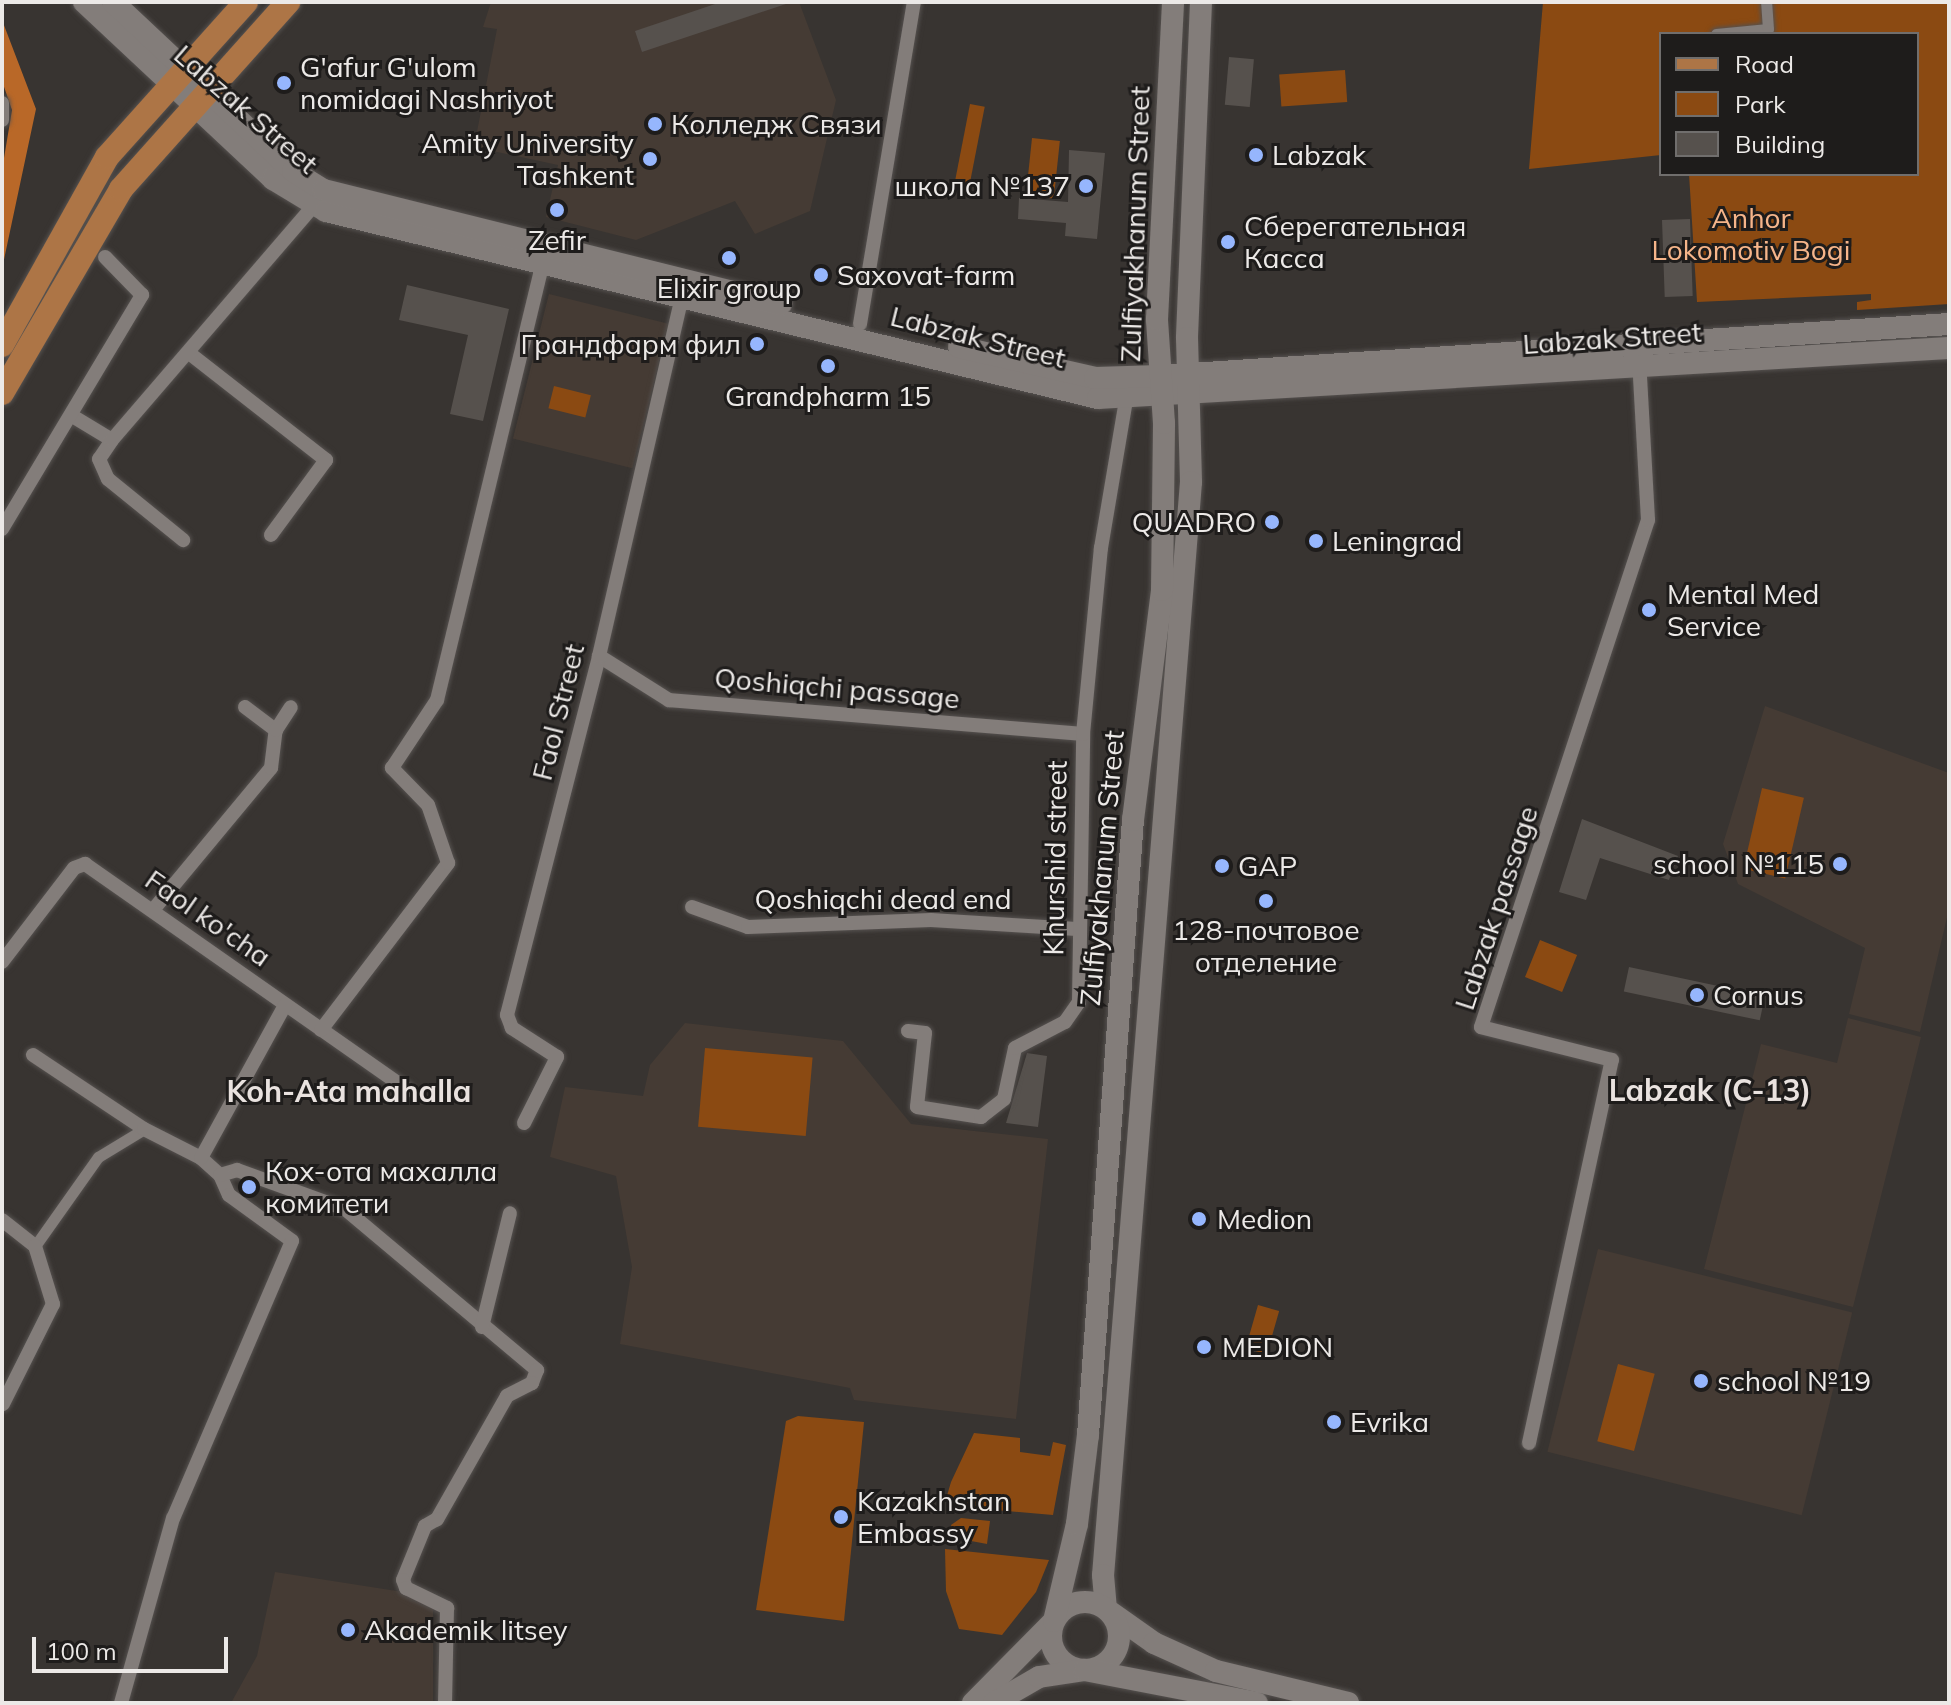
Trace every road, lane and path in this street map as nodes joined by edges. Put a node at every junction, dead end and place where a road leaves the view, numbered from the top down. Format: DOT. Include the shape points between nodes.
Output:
graph roads {
  1 [pos="84,2"];
  2 [pos="113,2"];
  3 [pos="246,2"];
  4 [pos="288,2"];
  5 [pos="914,2"];
  6 [pos="1173,2"];
  7 [pos="1201,2"];
  8 [pos="1766,2"];
  9 [pos="1737,32"];
  10 [pos="176,77"];
  11 [pos="198,98"];
  12 [pos="2,103"];
  13 [pos="2,120"];
  14 [pos="320,198"];
  15 [pos="105,257"];
  16 [pos="543,262"];
  17 [pos="49,281"];
  18 [pos="684,289"];
  19 [pos="860,324"];
  20 [pos="1949,324"];
  21 [pos="1882,327"];
  22 [pos="1638,344"];
  23 [pos="2,345"];
  24 [pos="1949,348"];
  25 [pos="1883,350"];
  26 [pos="189,353"];
  27 [pos="1640,366"];
  28 [pos="1190,385"];
  29 [pos="1160,387"];
  30 [pos="2,393"];
  31 [pos="1232,393"];
  32 [pos="1126,400"];
  33 [pos="74,417"];
  34 [pos="112,440"];
  35 [pos="1192,460"];
  36 [pos="2,529"];
  37 [pos="271,535"];
  38 [pos="183,540"];
  39 [pos="599,656"];
  40 [pos="245,707"];
  41 [pos="291,707"];
  42 [pos="276,730"];
  43 [pos="1083,734"];
  44 [pos="692,907"];
  45 [pos="153,910"];
  46 [pos="1077,929"];
  47 [pos="2,962"];
  48 [pos="285,1005"];
  49 [pos="321,1030"];
  50 [pos="908,1031"];
  51 [pos="33,1055"];
  52 [pos="408,1090"];
  53 [pos="524,1123"];
  54 [pos="144,1129"];
  55 [pos="201,1158"];
  56 [pos="220,1175"];
  57 [pos="510,1213"];
  58 [pos="2,1220"];
  59 [pos="35,1246"];
  60 [pos="482,1327"];
  61 [pos="3,1404"];
  62 [pos="1529,1443"];
  63 [pos="1106,1609"];
  64 [pos="1054,1621"];
  65 [pos="1085,1670"];
  66 [pos="121,1703"];
  67 [pos="445,1703"];
  68 [pos="973,1703"];
  69 [pos="994,1703"];
  70 [pos="1257,1703"];
  71 [pos="1348,1703"];
  1 -- 10 [label="main road, Labzak Street"];
  2 -- 10 [label="main road, Labzak Street"];
  3 -- 10 [label="main road"];
  4 -- 11 [label="main road"];
  5 -- 19 [label="street"];
  6 -- 29 [label="main road, Zulfiyakhanum Street" via="1159,262"];
  7 -- 28 [label="main road, Zulfiyakhanum Street"];
  8 -- 9 [label="street" via="1768,29"];
  10 -- 11 [label="main road, Labzak Street"];
  10 -- 17 [label="main road" via="107,157"];
  11 -- 14 [label="main road, Labzak Street" via="273,179"];
  11 -- 17 [label="main road"];
  12 -- 13 [label="street"];
  14 -- 16 [label="main road, Labzak Street"];
  14 -- 18 [label="main road, Labzak Street"];
  14 -- 26 [label="street"];
  15 -- 33 [label="street" via="142,295"];
  16 -- 18 [label="main road, Labzak Street"];
  16 -- 49 [label="street" via="437,700 392,768 428,805 448,863"];
  17 -- 23 [label="main road"];
  17 -- 30 [label="main road"];
  18 -- 19 [label="main road, Labzak Street"];
  18 -- 32 [label="main road, Labzak Street" via="1098,398"];
  18 -- 39 [label="street, Faol Street"];
  19 -- 29 [label="main road, Labzak Street" via="1085,376"];
  20 -- 21 [label="main road, Labzak Street"];
  21 -- 22 [label="main road, Labzak Street"];
  21 -- 25 [label="main road"];
  22 -- 27 [label="street, Labzak passage"];
  22 -- 28 [label="main road, Labzak Street"];
  24 -- 25 [label="main road, Labzak Street"];
  25 -- 27 [label="main road, Labzak Street"];
  26 -- 34 [label="street"];
  26 -- 37 [label="street" via="326,460"];
  27 -- 31 [label="main road, Labzak Street"];
  27 -- 62 [label="street, Labzak passage" via="1648,520 1481,1027 1612,1060"];
  28 -- 29 [label="main road, Labzak Street"];
  28 -- 31 [label="main road, Labzak Street"];
  28 -- 35 [label="main road, Zulfiyakhanum Street"];
  29 -- 32 [label="main road, Labzak Street"];
  29 -- 64 [label="main road, Zulfiyakhanum Street" via="1162,590 1133,820 1088,1435 1077,1524"];
  31 -- 35 [label="main road" via="1199,422"];
  32 -- 43 [label="street, Khurshid street" via="1101,548"];
  33 -- 34 [label="street"];
  33 -- 36 [label="street"];
  34 -- 38 [label="street" via="99,469"];
  35 -- 63 [label="main road, Zulfiyakhanum Street" via="1107,1492"];
  39 -- 43 [label="street, Qoshiqchi passage" via="669,700"];
  39 -- 53 [label="street, Faol Street" via="507,1015 512,1028 557,1057"];
  40 -- 42 [label="street"];
  41 -- 42 [label="street"];
  42 -- 45 [label="street" via="271,768"];
  43 -- 46 [label="street, Khurshid street"];
  44 -- 46 [label="street, Qoshiqchi dead end" via="748,927 931,920"];
  45 -- 47 [label="street, Faol ko'cha" via="89,867 76,866"];
  45 -- 48 [label="street, Faol ko'cha"];
  46 -- 50 [label="street, Khurshid street" via="1081,989 1074,1012 1015,1048 1004,1099 981,1117 917,1107 925,1033"];
  48 -- 49 [label="street, Faol ko'cha"];
  48 -- 55 [label="street"];
  49 -- 52 [label="street, Faol ko'cha"];
  51 -- 54 [label="street"];
  54 -- 55 [label="street"];
  54 -- 59 [label="street" via="98,1157"];
  55 -- 56 [label="street"];
  56 -- 60 [label="street" via="237,1170 345,1209"];
  56 -- 66 [label="street" via="229,1195 292,1241 173,1518"];
  57 -- 60 [label="street"];
  58 -- 59 [label="street"];
  59 -- 61 [label="street" via="53,1304"];
  60 -- 67 [label="street" via="539,1375 507,1396 437,1519 425,1526 403,1580 406,1588 447,1608"];
  63 -- 64 [label="main road" via="1077,1602"];
  63 -- 65 [label="main road" via="1118,1629 1115,1652"];
  63 -- 71 [label="main road" via="1154,1643 1216,1671"];
  64 -- 65 [label="main road" via="1056,1654"];
  64 -- 68 [label="main road"];
  65 -- 69 [label="main road" via="1039,1677"];
  65 -- 70 [label="main road"];
}
